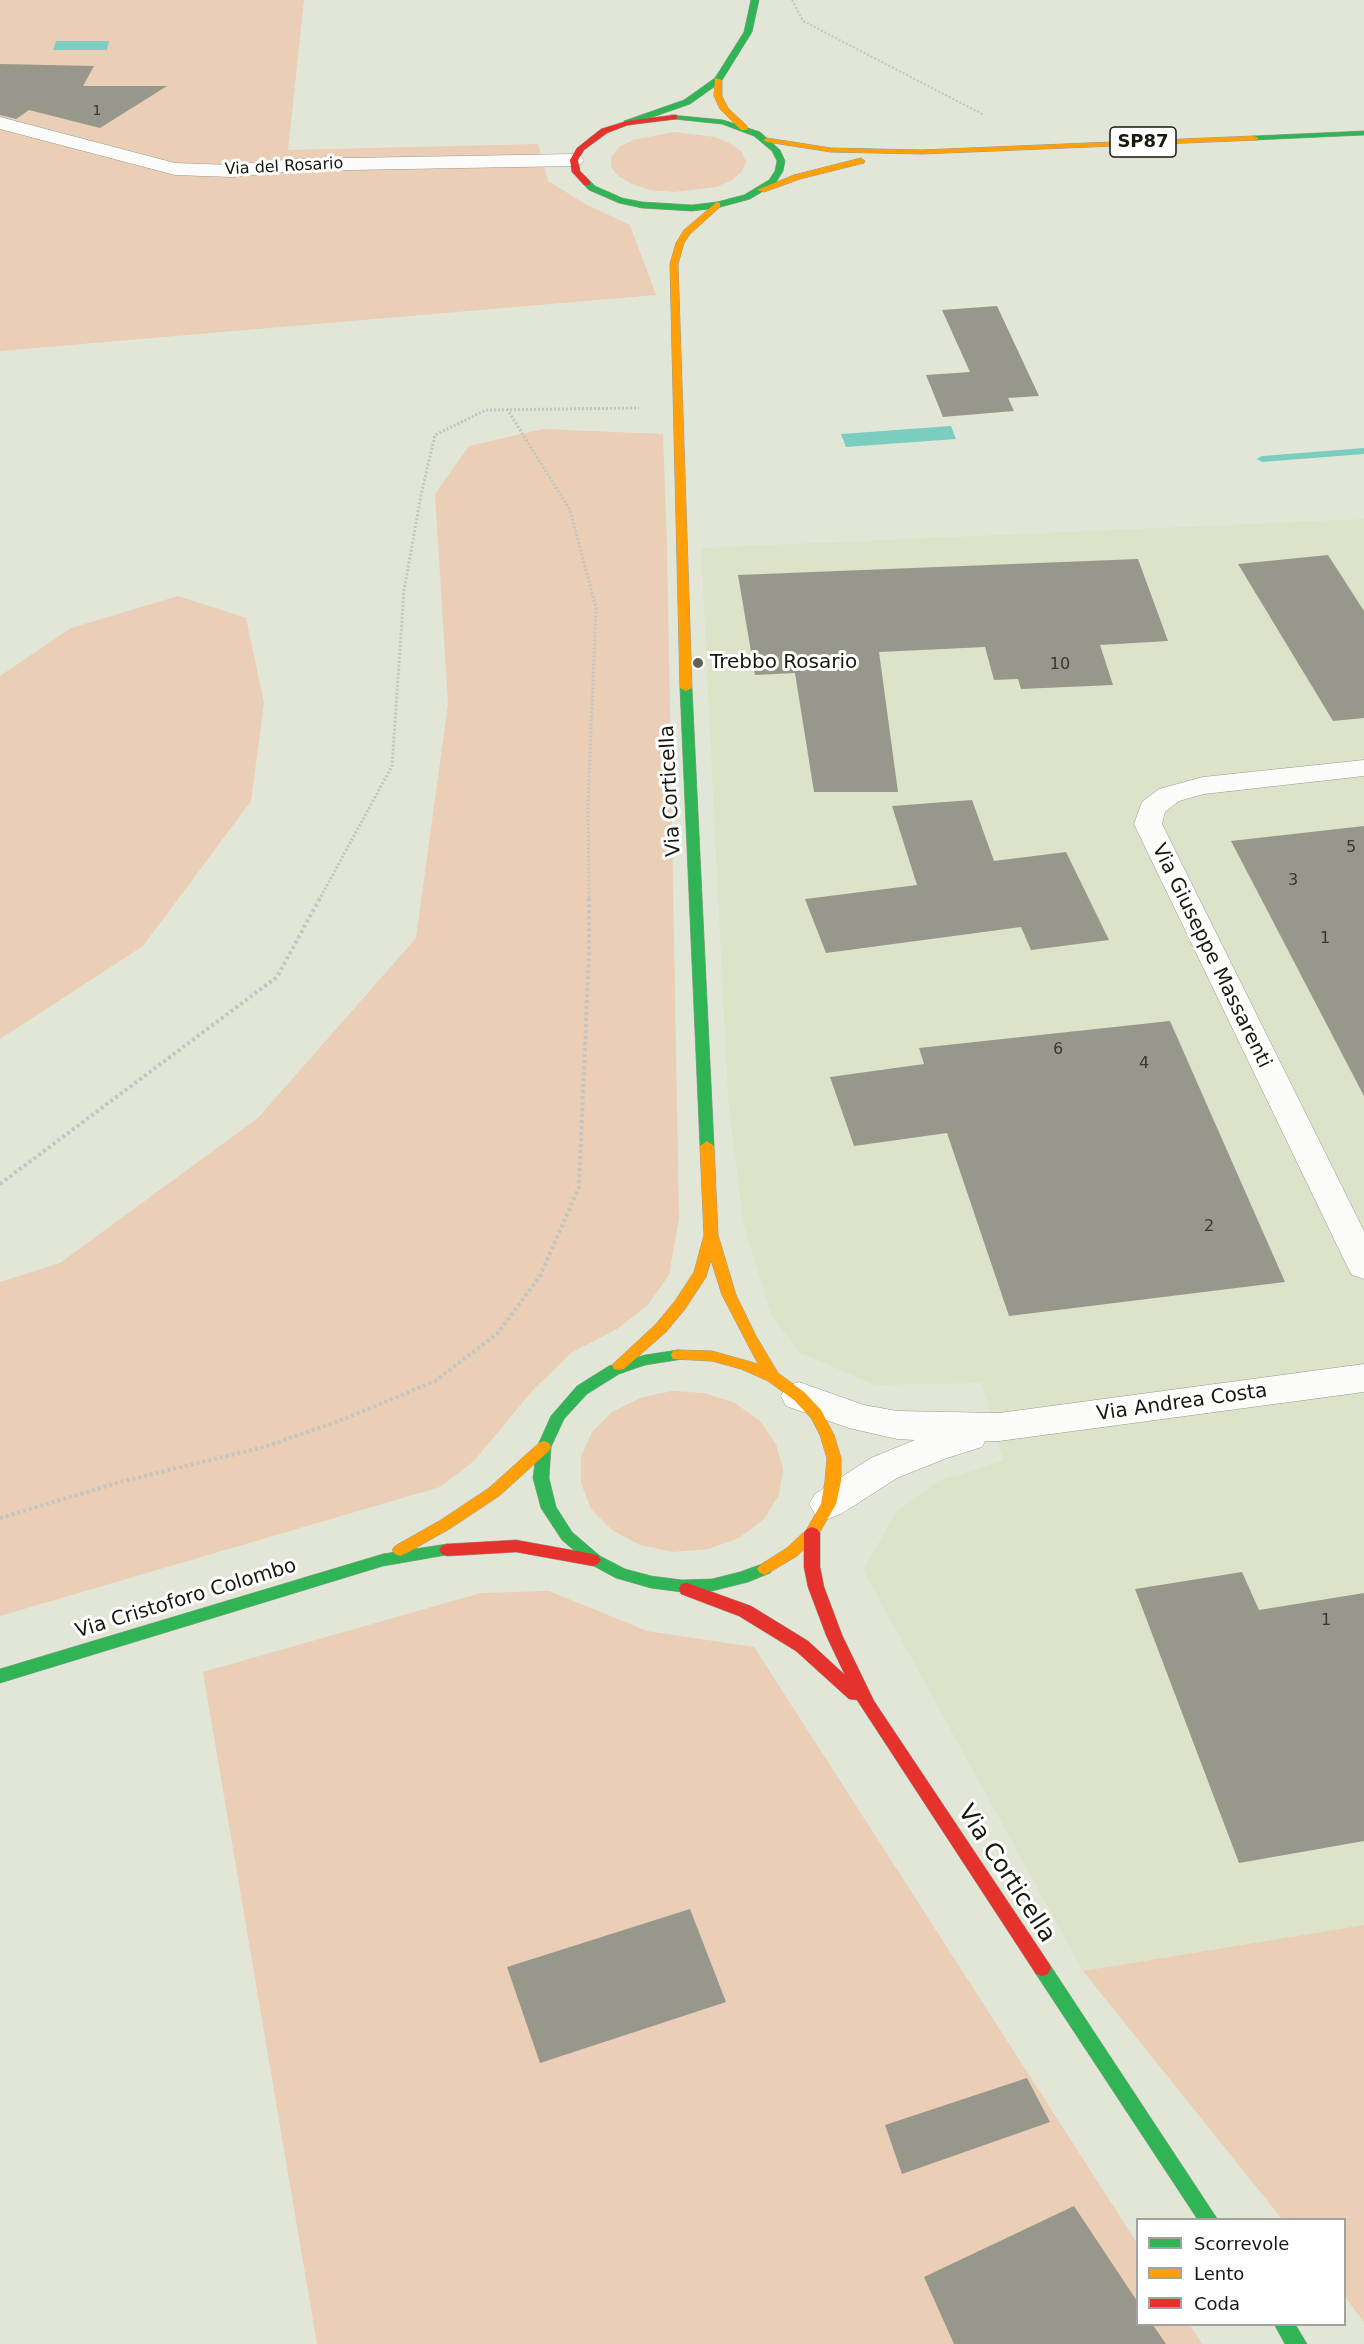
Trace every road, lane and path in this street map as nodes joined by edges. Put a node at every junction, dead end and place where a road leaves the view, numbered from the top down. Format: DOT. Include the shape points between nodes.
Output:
graph roads {
  1 [pos="755,0"];
  2 [pos="792,0"];
  3 [pos="718,81"];
  4 [pos="991,119"];
  5 [pos="0,123"];
  6 [pos="627,123"];
  7 [pos="744,128"];
  8 [pos="1364,133"];
  9 [pos="767,140"];
  10 [pos="922,152"];
  11 [pos="574,160"];
  12 [pos="758,191"];
  13 [pos="619,200"];
  14 [pos="717,205"];
  15 [pos="646,217"];
  16 [pos="664,238"];
  17 [pos="674,264"];
  18 [pos="678,408"];
  19 [pos="507,409"];
  20 [pos="1364,768"];
  21 [pos="0,1184"];
  22 [pos="711,1235"];
  23 [pos="1364,1266"];
  24 [pos="614,1370"];
  25 [pos="1364,1378"];
  26 [pos="786,1387"];
  27 [pos="999,1427"];
  28 [pos="544,1447"];
  29 [pos="0,1518"];
  30 [pos="820,1519"];
  31 [pos="383,1560"];
  32 [pos="595,1560"];
  33 [pos="682,1586"];
  34 [pos="0,1676"];
  35 [pos="868,1706"];
  36 [pos="1208,2218"];
  37 [pos="1284,2326"];
  38 [pos="1297,2344"];
  1 -- 3 [label="main road" via="748,32"];
  2 -- 4 [label="path" via="803,21"];
  3 -- 6 [label="main road" via="687,102"];
  3 -- 7 [label="main road" via="723,109"];
  5 -- 11 [label="street, Via del Rosario" via="175,170"];
  6 -- 7 [label="main road" via="683,118"];
  6 -- 11 [label="main road" via="591,139"];
  7 -- 9 [label="main road"];
  8 -- 10 [label="main road, SP87"];
  9 -- 10 [label="main road, SP87" via="831,150"];
  9 -- 12 [label="main road" via="781,161 772,182"];
  10 -- 12 [label="main road, SP87" via="837,166"];
  11 -- 13 [label="main road" via="583,181"];
  12 -- 14 [label="main road"];
  13 -- 14 [label="main road" via="667,208"];
  13 -- 15 [label="main road"];
  14 -- 17 [label="main road, Via Corticella" via="687,232"];
  16 -- 17 [label="main road"];
  17 -- 18 [label="main road, Via Corticella"];
  18 -- 19 [label="path"];
  18 -- 22 [label="main road, Via Corticella"];
  19 -- 21 [label="path" via="486,410 435,435 404,590 392,766 277,977"];
  19 -- 29 [label="path" via="570,510 596,608 588,804 589,954 579,1187 540,1276 498,1334 435,1381 264,1447 120,1482"];
  20 -- 23 [label="street, Via Giuseppe Massarenti" via="1203,786 1169,795 1152,808 1148,824"];
  22 -- 24 [label="main road" via="701,1273 680,1305 661,1328"];
  22 -- 26 [label="main road, Via Corticella" via="729,1295 750,1338"];
  24 -- 26 [label="main road" via="656,1358 712,1356 744,1364"];
  24 -- 28 [label="main road" via="582,1390 558,1416"];
  25 -- 27 [label="street, Via Andrea Costa"];
  26 -- 27 [label="street, Via Andrea Costa" via="862,1418 897,1425"];
  26 -- 30 [label="main road, Via Corticella" via="816,1414 834,1458 833,1481"];
  27 -- 30 [label="street, Via Andrea Costa" via="884,1468"];
  28 -- 31 [label="main road, Via Cristoforo Colombo" via="494,1492"];
  28 -- 32 [label="main road" via="541,1478 549,1508 567,1536"];
  30 -- 33 [label="main road" via="792,1552 770,1567 712,1585"];
  30 -- 35 [label="main road, Via Corticella" via="812,1567 816,1587"];
  31 -- 32 [label="main road, Via Cristoforo Colombo" via="456,1549 516,1546"];
  31 -- 34 [label="main road, Via Cristoforo Colombo"];
  32 -- 33 [label="main road" via="621,1574"];
  33 -- 35 [label="main road" via="745,1611 802,1646"];
  35 -- 36 [label="main road, Via Corticella"];
  37 -- 38 [label="main road"];
}
